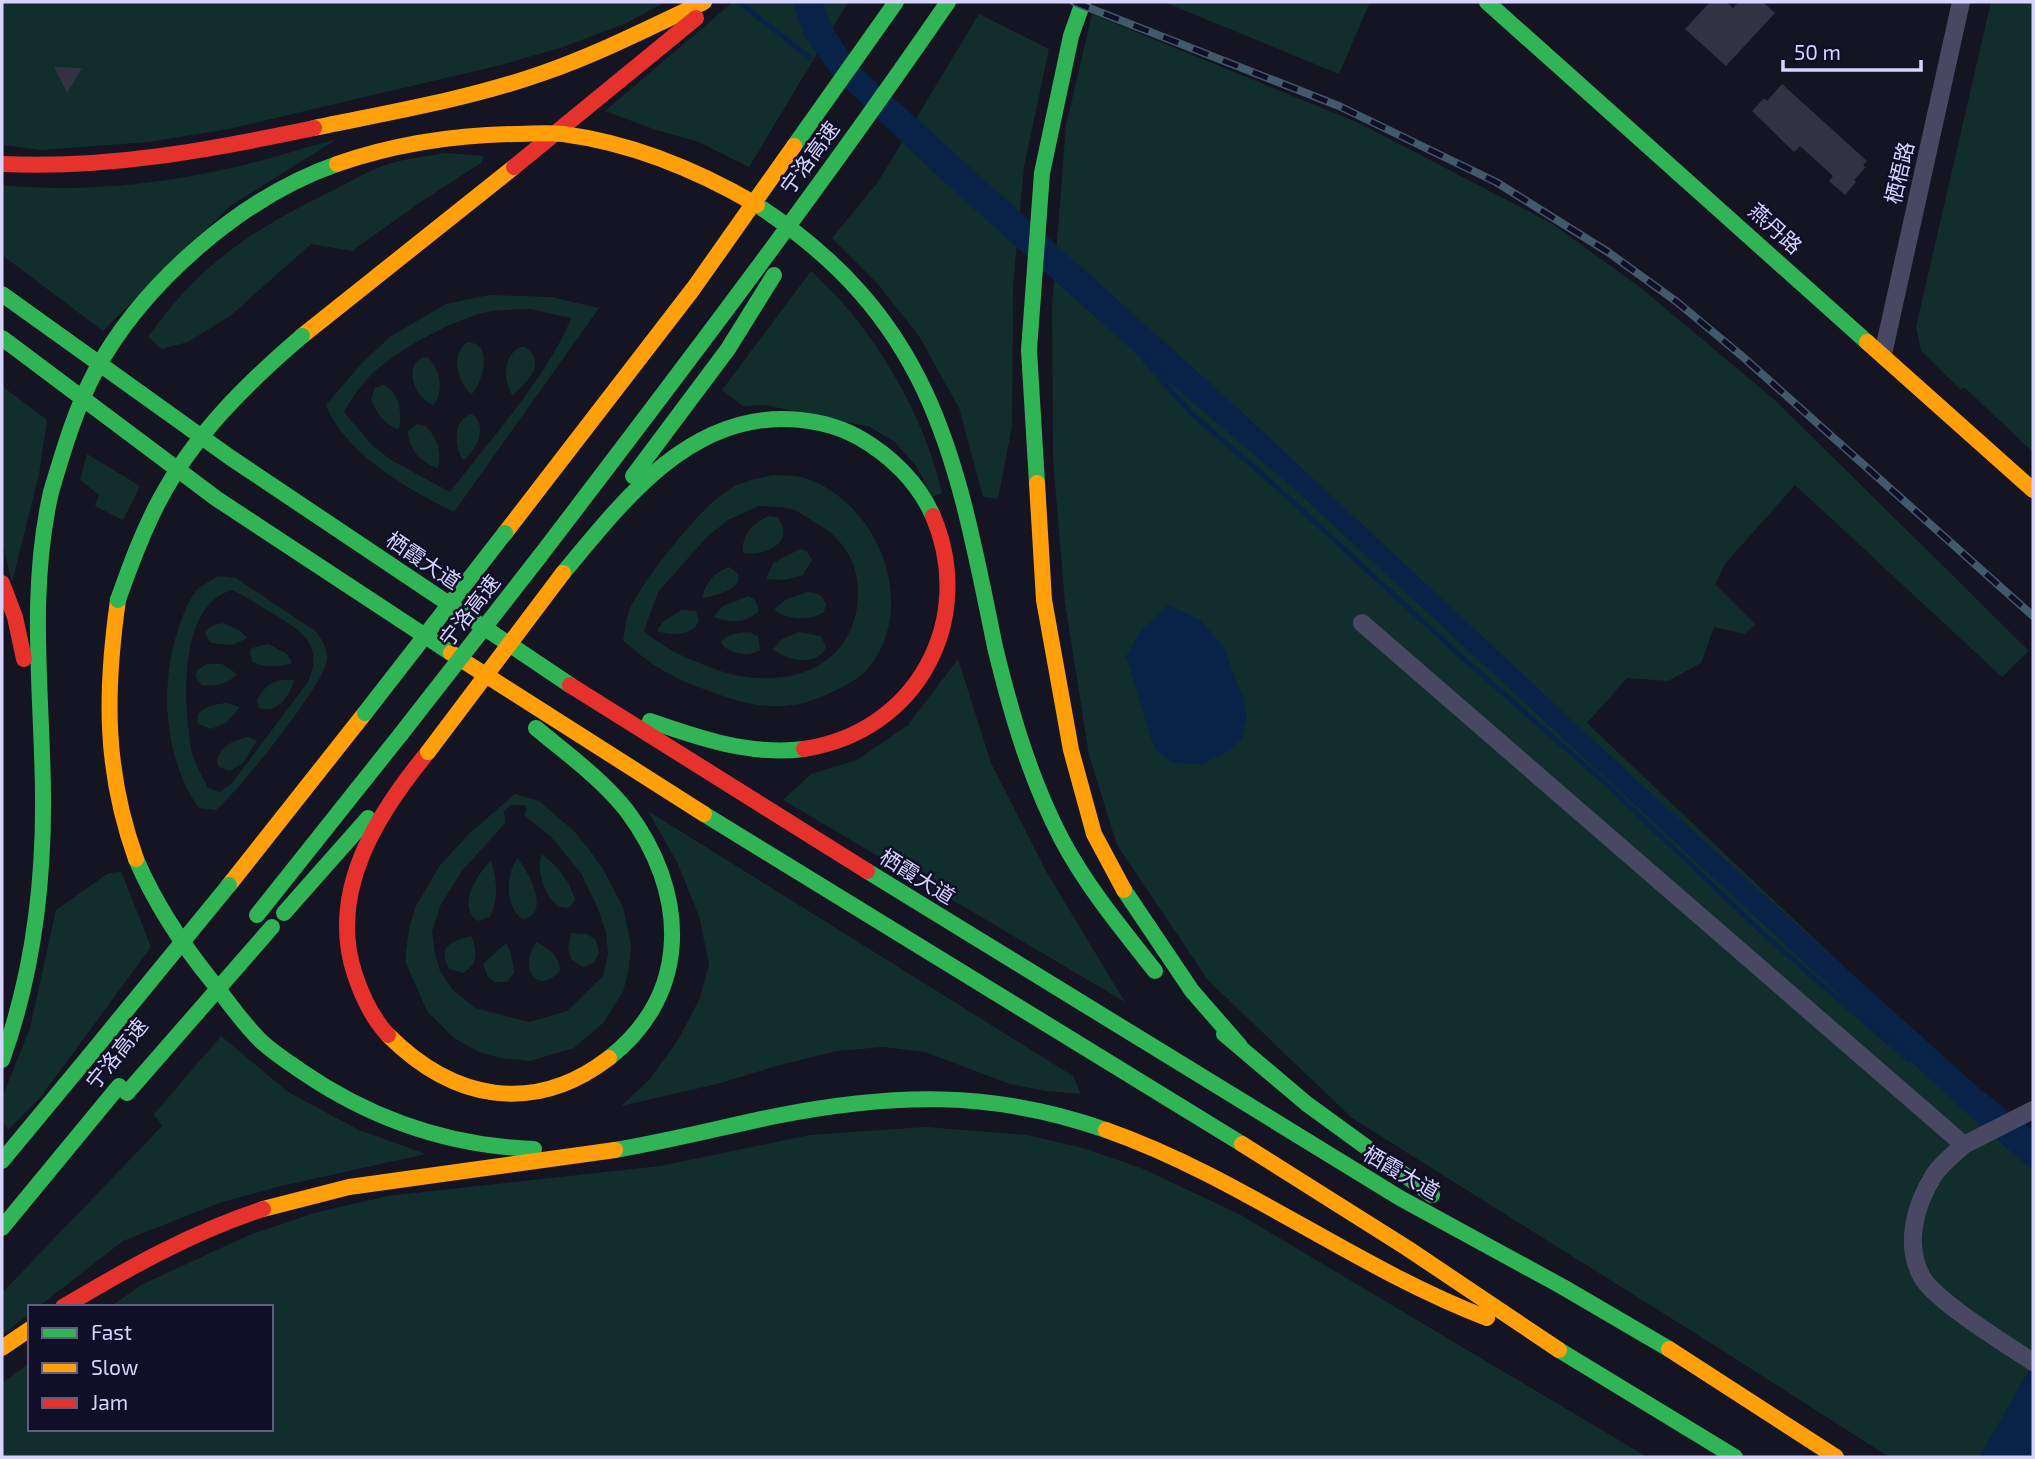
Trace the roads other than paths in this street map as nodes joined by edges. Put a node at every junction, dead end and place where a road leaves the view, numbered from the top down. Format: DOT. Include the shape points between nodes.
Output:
graph roads {
  1 [pos="704,2"];
  2 [pos="716,2"];
  3 [pos="896,2"];
  4 [pos="947,2"];
  5 [pos="1083,2"];
  6 [pos="1487,2"];
  7 [pos="1961,2"];
  8 [pos="902,69"];
  9 [pos="2,164"];
  10 [pos="2,294"];
  11 [pos="2,338"];
  12 [pos="1883,354"];
  13 [pos="169,413"];
  14 [pos="2033,490"];
  15 [pos="217,499"];
  16 [pos="563,573"];
  17 [pos="2,583"];
  18 [pos="333,594"];
  19 [pos="1362,623"];
  20 [pos="401,641"];
  21 [pos="42,759"];
  22 [pos="413,770"];
  23 [pos="253,920"];
  24 [pos="214,968"];
  25 [pos="1240,1046"];
  26 [pos="2,1060"];
  27 [pos="123,1090"];
  28 [pos="2033,1110"];
  29 [pos="1964,1145"];
  30 [pos="630,1147"];
  31 [pos="2,1161"];
  32 [pos="2,1228"];
  33 [pos="1563,1287"];
  34 [pos="66,1305"];
  35 [pos="28,1330"];
  36 [pos="1549,1344"];
  37 [pos="2,1348"];
  38 [pos="2029,1359"];
  39 [pos="1735,1457"];
  40 [pos="1836,1457"];
  1 -- 9 [label="main road" via="520,81 395,111 139,161 36,167"];
  2 -- 30 [label="main road, bridge" via="302,336 231,400 196,442 145,529 118,600 106,698 119,806 159,910 260,1041 314,1081 370,1111 432,1134 524,1149"];
  3 -- 31 [label="main road, 宁洛高速, bridge" via="693,289 505,533 229,885"];
  4 -- 8 [label="main road, 宁洛高速"];
  5 -- 25 [label="main road" via="1071,36 1042,173 1030,337 1044,600 1071,750 1094,834 1158,943"];
  6 -- 12 [label="main road, 燕丹路"];
  7 -- 12 [label="street, 栖梧路"];
  8 -- 16 [label="main road" via="728,349"];
  8 -- 23 [label="main road, 宁洛高速, bridge" via="650,412"];
  10 -- 13 [label="main road, 栖霞大道"];
  11 -- 15 [label="main road"];
  12 -- 14 [label="main road, 燕丹路"];
  13 -- 16 [label="main road" via="387,544 643,719 707,741 759,751 788,751 815,748 860,732 892,708 922,675 936,650 949,592 946,555 933,517 905,472 856,435 787,418 716,432 681,451 609,520"];
  13 -- 33 [label="main road, 栖霞大道" via="624,720 1210,1083 1401,1198"];
  15 -- 18 [label="main road"];
  15 -- 36 [label="main road" via="639,774 1143,1081"];
  16 -- 22 [label="main road, bridge"];
  17 -- 21 [label="main road" via="15,617"];
  19 -- 29 [label="street"];
  20 -- 22 [label="main road" via="518,713 582,766 626,810 663,876 674,937 665,992 633,1038 576,1081 549,1091 501,1095 443,1079 394,1043 362,996 345,941 353,875 369,839"];
  21 -- 25 [label="main road, bridge" via="36,653 42,527 90,382 156,288 257,205 329,166 391,148 467,135 557,134 599,141 721,183 766,209 805,237 881,317 919,373 960,478 995,646 1019,735 1052,821 1086,878 1160,977 1198,1016"];
  21 -- 26 [label="main road" via="41,887 29,962"];
  22 -- 27 [label="main road, bridge"];
  24 -- 27 [label="main road, 宁洛高速"];
  25 -- 33 [label="main road" via="1307,1104"];
  27 -- 32 [label="main road, 宁洛高速"];
  28 -- 29 [label="street"];
  29 -- 38 [label="street" via="1934,1174 1915,1214 1913,1253 1923,1279 1948,1303"];
  30 -- 34 [label="main road" via="334,1188 278,1203 197,1234"];
  30 -- 36 [label="main road" via="889,1098 961,1098 1029,1107 1128,1136 1283,1212 1421,1291"];
  33 -- 40 [label="main road, 栖霞大道"];
  35 -- 37 [label="main road"];
  36 -- 39 [label="main road"];
}
